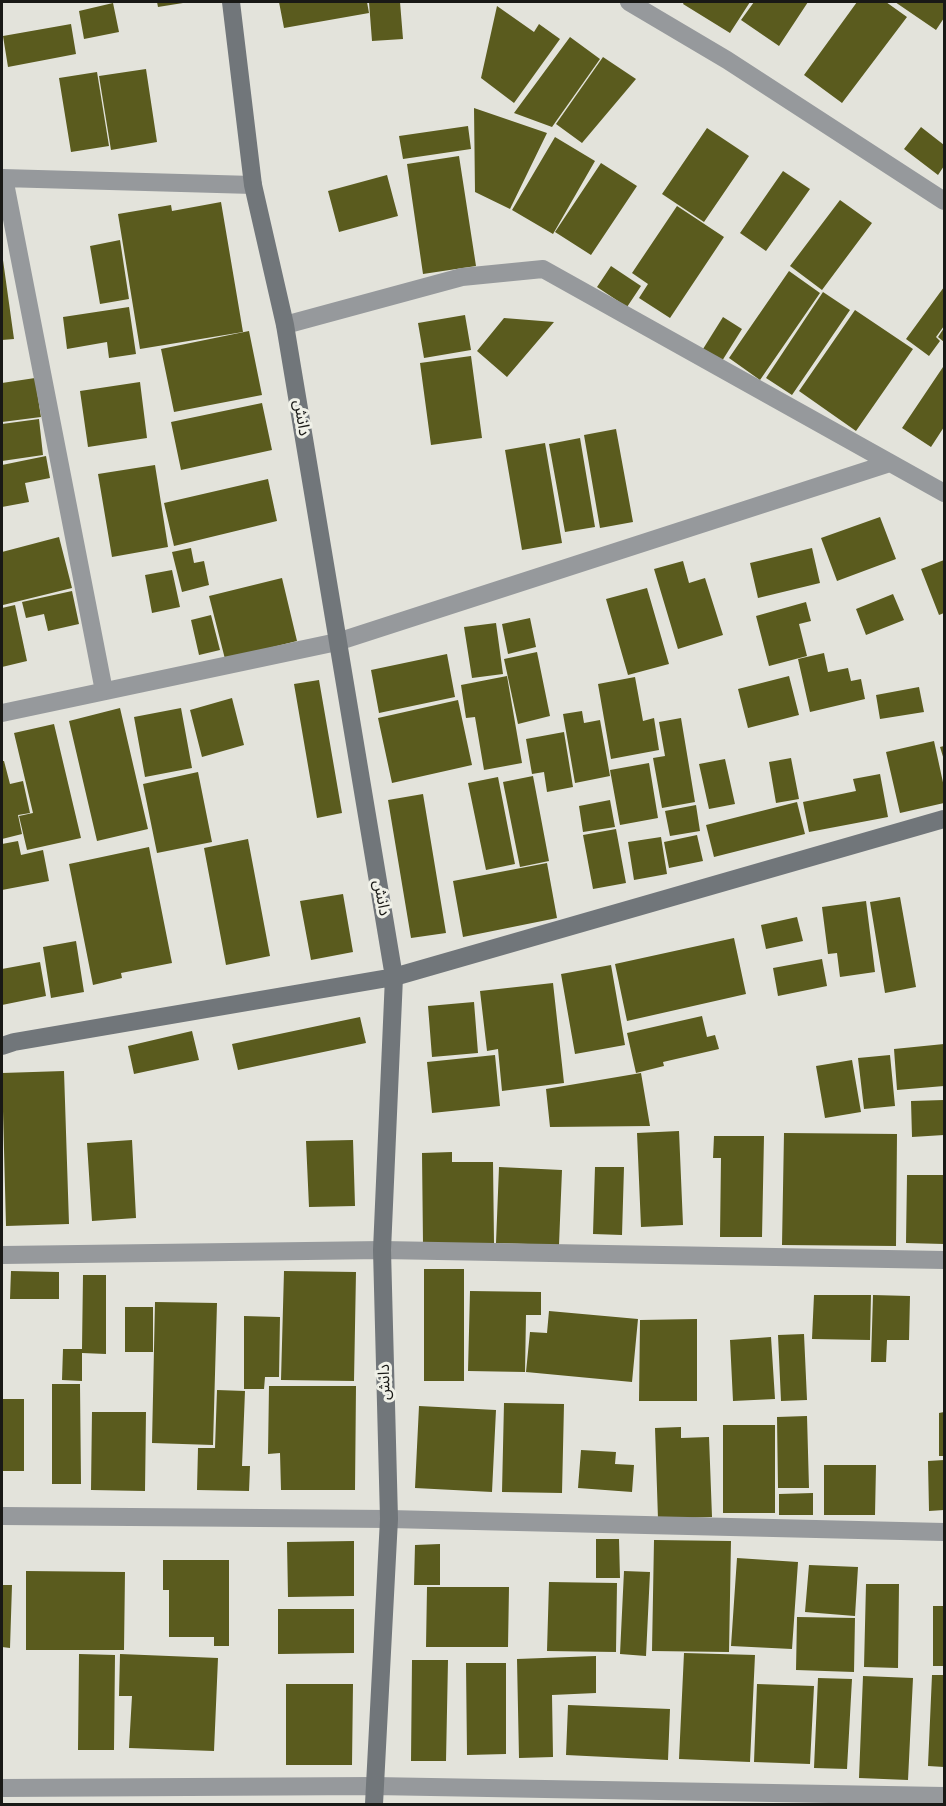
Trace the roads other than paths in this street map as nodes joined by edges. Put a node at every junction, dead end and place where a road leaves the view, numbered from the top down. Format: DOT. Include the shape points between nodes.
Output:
graph roads {
  1 [pos="231,2"];
  2 [pos="629,2"];
  3 [pos="3,178"];
  4 [pos="253,185"];
  5 [pos="945,201"];
  6 [pos="285,325"];
  7 [pos="890,463"];
  8 [pos="945,493"];
  9 [pos="337,642"];
  10 [pos="104,691"];
  11 [pos="2,713"];
  12 [pos="945,819"];
  13 [pos="394,976"];
  14 [pos="2,1046"];
  15 [pos="382,1250"];
  16 [pos="2,1255"];
  17 [pos="945,1260"];
  18 [pos="2,1516"];
  19 [pos="389,1519"];
  20 [pos="945,1532"];
  21 [pos="374,1786"];
  22 [pos="2,1788"];
  23 [pos="945,1796"];
  24 [pos="374,1804"];
  1 -- 4 [label="main road, دانش"];
  2 -- 5 [label="street" via="727,60"];
  3 -- 4 [label="street"];
  3 -- 10 [label="street"];
  4 -- 6 [label="main road, دانش"];
  6 -- 7 [label="street" via="462,277 543,269"];
  6 -- 9 [label="main road, دانش"];
  7 -- 8 [label="street"];
  7 -- 9 [label="street"];
  9 -- 10 [label="street"];
  9 -- 13 [label="main road, دانش"];
  10 -- 11 [label="street"];
  12 -- 13 [label="main road"];
  13 -- 14 [label="main road"];
  13 -- 15 [label="main road, دانش"];
  15 -- 16 [label="street"];
  15 -- 17 [label="street"];
  15 -- 19 [label="main road, دانش"];
  18 -- 19 [label="street"];
  19 -- 20 [label="street"];
  19 -- 21 [label="main road, دانش"];
  21 -- 22 [label="street"];
  21 -- 23 [label="street"];
  21 -- 24 [label="main road, دانش"];
}
